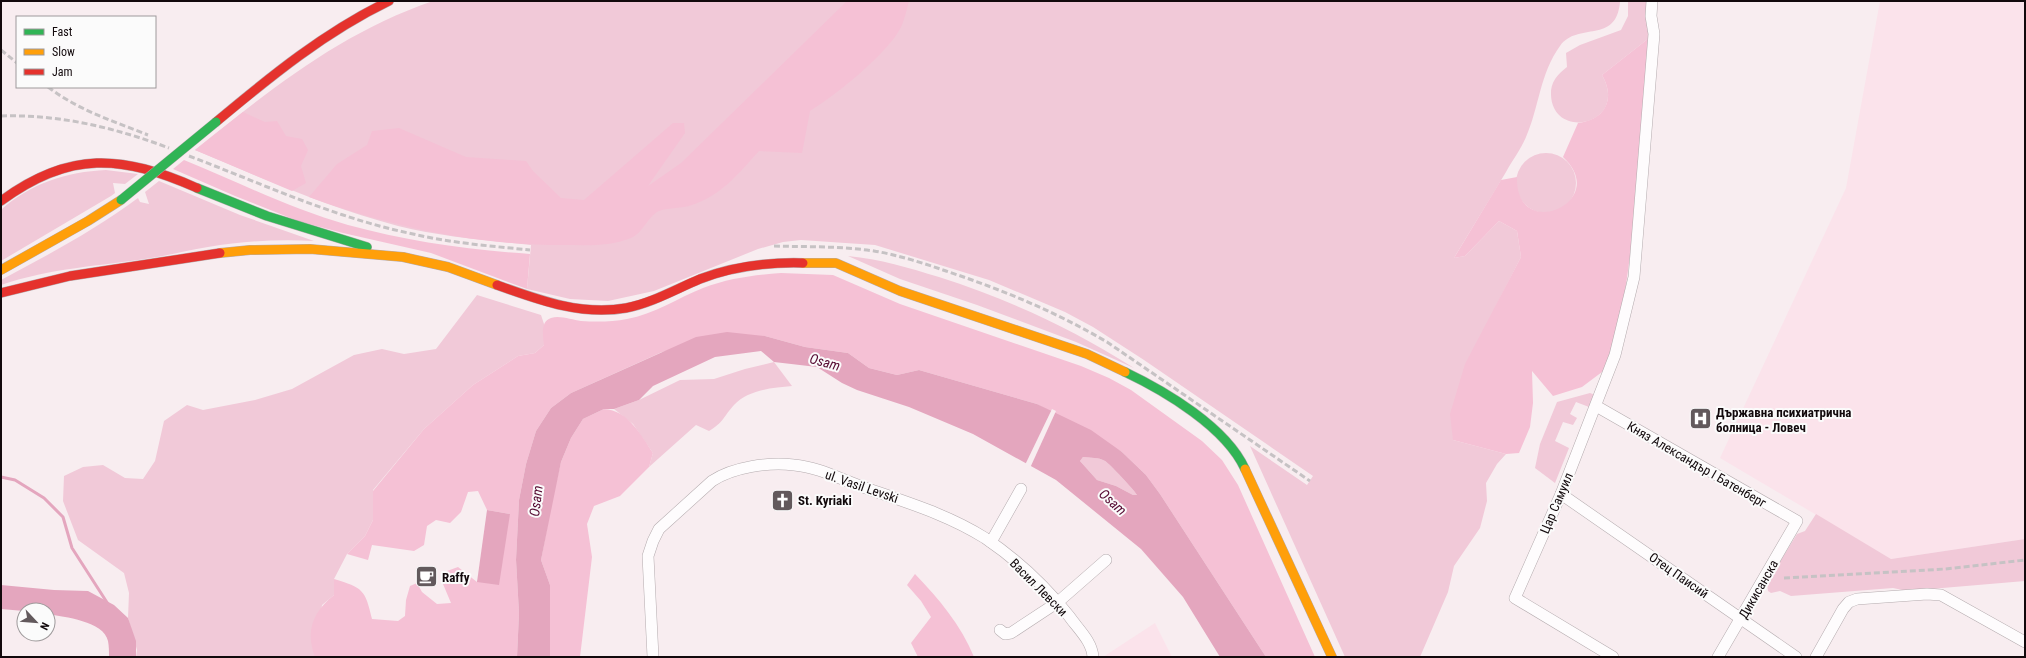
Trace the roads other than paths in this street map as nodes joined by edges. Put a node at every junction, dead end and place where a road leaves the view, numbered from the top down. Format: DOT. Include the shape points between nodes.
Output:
graph roads {
  1 [pos="389,1"];
  2 [pos="1652,1"];
  3 [pos="1,201"];
  4 [pos="403,257"];
  5 [pos="1,270"];
  6 [pos="1,293"];
  7 [pos="1596,406"];
  8 [pos="1021,489"];
  9 [pos="1561,494"];
  10 [pos="1797,521"];
  11 [pos="991,542"];
  12 [pos="1106,560"];
  13 [pos="1058,602"];
  14 [pos="1741,618"];
  15 [pos="1000,630"];
  16 [pos="2025,642"];
  17 [pos="1601,654"];
  18 [pos="653,657"];
  19 [pos="1093,657"];
  20 [pos="1332,657"];
  21 [pos="1613,657"];
  22 [pos="1718,657"];
  23 [pos="1796,657"];
  24 [pos="1816,657"];
  1 -- 5 [label="main road, bridge" via="317,42 121,200"];
  2 -- 7 [label="street, Цар Самуил" via="1650,16 1654,34 1634,278 1615,356"];
  3 -- 4 [label="main road" via="30,180 57,169 92,162 126,164 166,175 296,227"];
  4 -- 6 [label="main road" via="310,249 250,250 70,276"];
  4 -- 20 [label="main road" via="448,267 548,303 607,310 647,302 700,278 728,269 769,262 836,263 900,292 1087,354 1137,378 1181,406 1228,441 1240,456"];
  7 -- 9 [label="street, Цар Самуил"];
  7 -- 10 [label="street, Княз Александър I Батенберг"];
  8 -- 11 [label="street"];
  9 -- 14 [label="street, Отец Паисий"];
  9 -- 17 [label="street, Цар Самуил" via="1514,598"];
  10 -- 14 [label="street, Дикисанска"];
  11 -- 13 [label="street, Васил Левски"];
  11 -- 18 [label="street, ul. Vasil Levski" via="940,514 812,468 775,464 720,475 667,521 653,541 648,556"];
  12 -- 13 [label="street"];
  13 -- 15 [label="street" via="1010,634"];
  13 -- 19 [label="street, Васил Левски" via="1092,647"];
  14 -- 22 [label="street, Дикисанска"];
  14 -- 23 [label="street, Отец Паисий"];
  16 -- 24 [label="street" via="1941,595 1865,598 1849,602"];
  17 -- 21 [label="street"];
}
